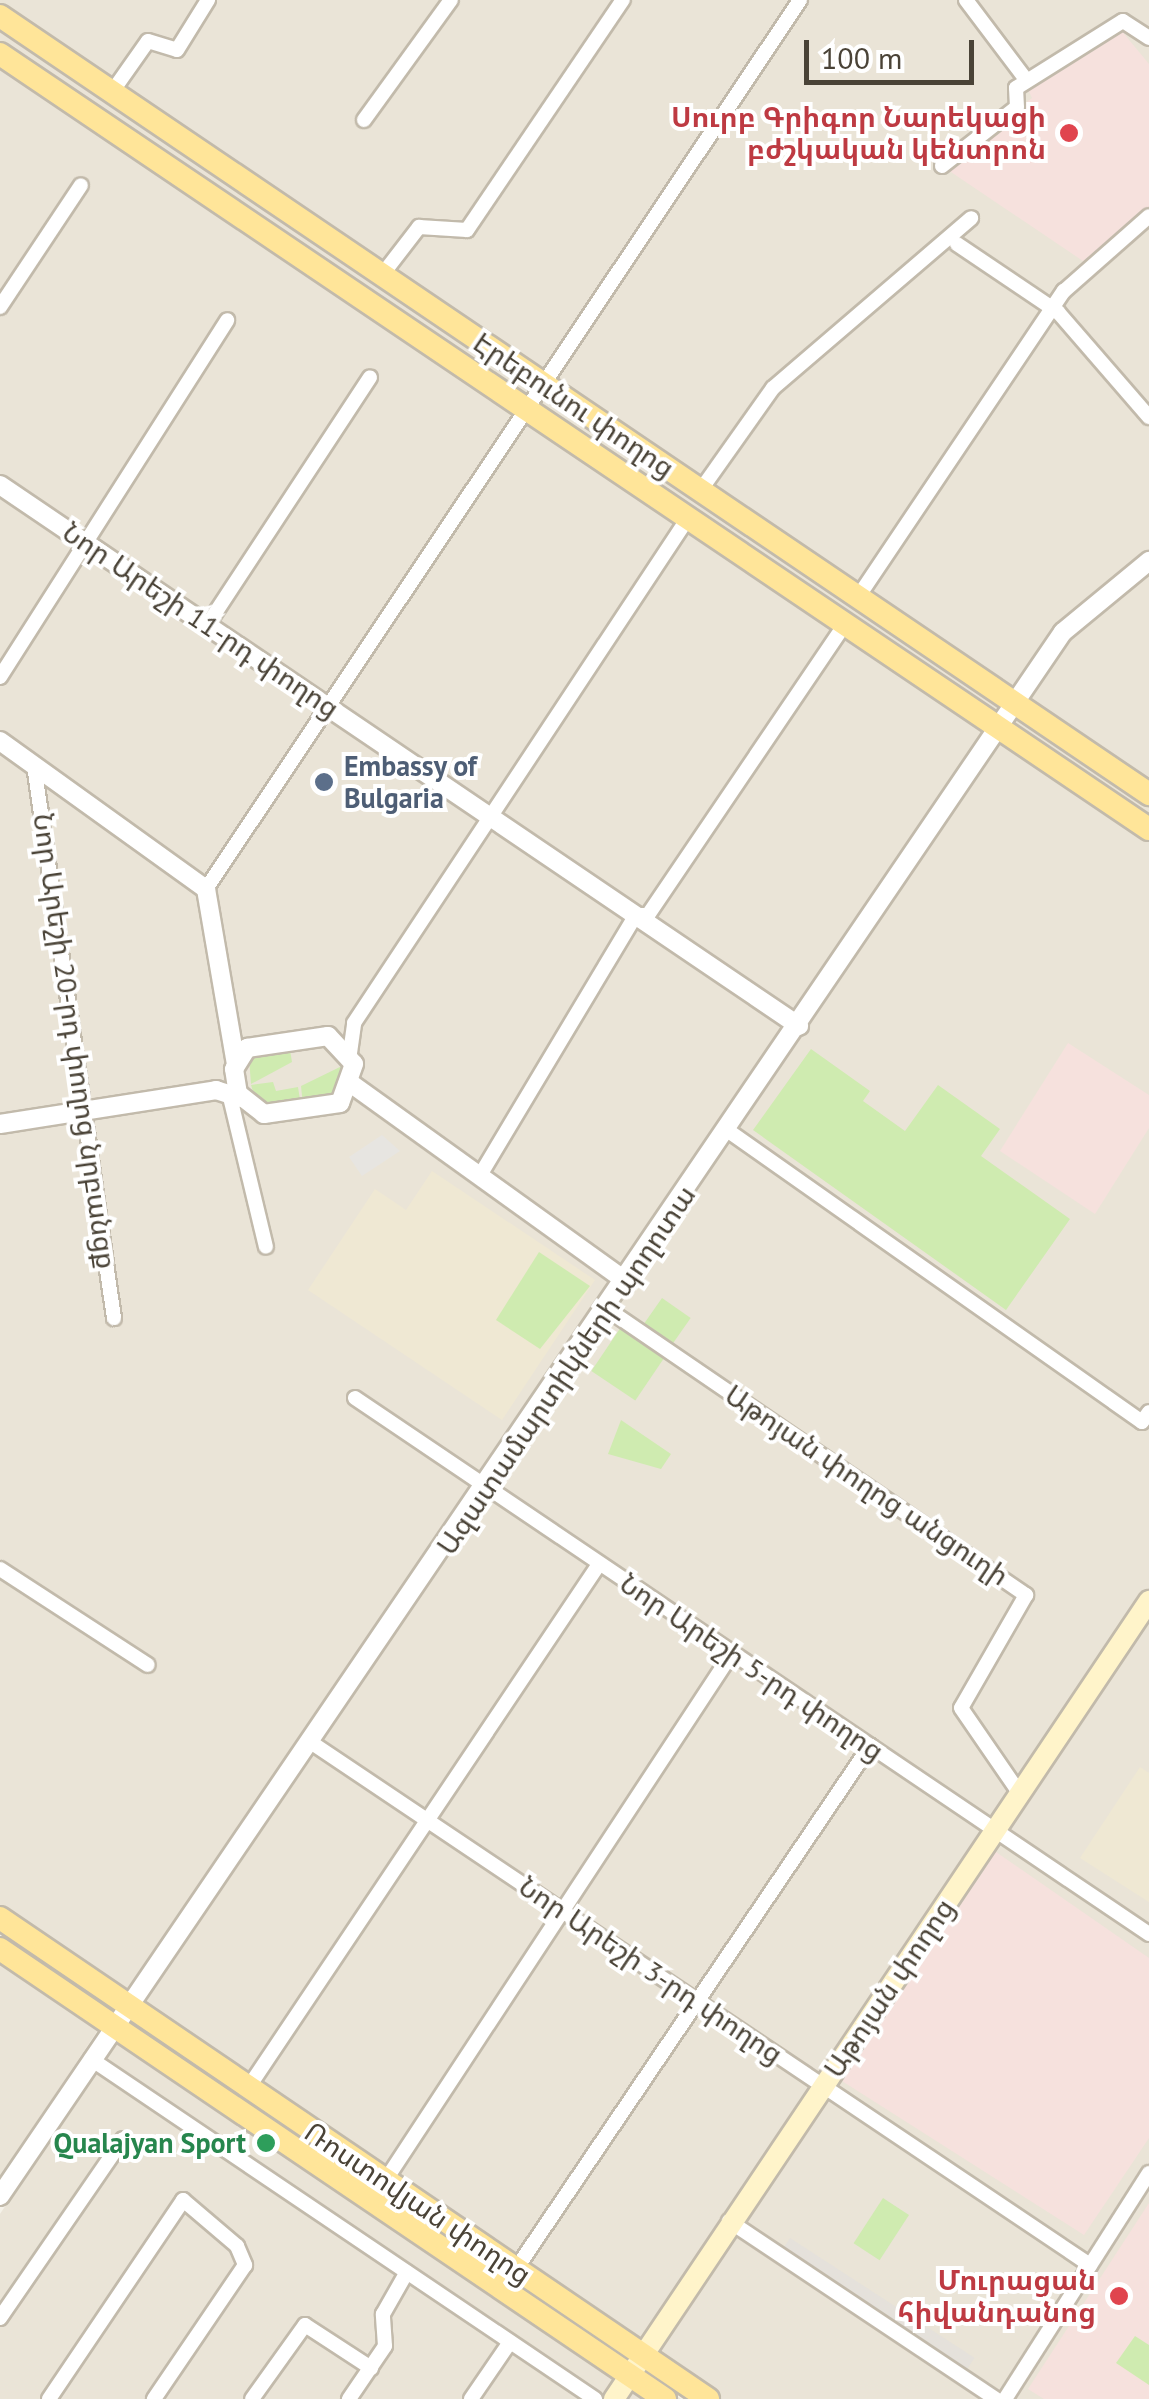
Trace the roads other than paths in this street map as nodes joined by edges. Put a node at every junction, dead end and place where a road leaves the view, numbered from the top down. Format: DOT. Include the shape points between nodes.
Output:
graph roads {
  1 [pos="208,0"];
  2 [pos="451,0"];
  3 [pos="623,0"];
  4 [pos="800,0"];
  5 [pos="966,0"];
  6 [pos="0,16"];
  7 [pos="1149,38"];
  8 [pos="0,54"];
  9 [pos="1027,81"];
  10 [pos="112,92"];
  11 [pos="364,120"];
  12 [pos="942,166"];
  13 [pos="81,185"];
  14 [pos="1149,216"];
  15 [pos="970,218"];
  16 [pos="957,244"];
  17 [pos="382,275"];
  18 [pos="0,307"];
  19 [pos="1058,312"];
  20 [pos="227,320"];
  21 [pos="370,377"];
  22 [pos="545,386"];
  23 [pos="528,410"];
  24 [pos="1149,417"];
  25 [pos="0,484"];
  26 [pos="700,491"];
  27 [pos="688,518"];
  28 [pos="88,543"];
  29 [pos="1149,561"];
  30 [pos="858,597"];
  31 [pos="208,624"];
  32 [pos="845,624"];
  33 [pos="0,677"];
  34 [pos="1016,704"];
  35 [pos="329,708"];
  36 [pos="1000,728"];
  37 [pos="0,741"];
  38 [pos="34,765"];
  39 [pos="1149,794"];
  40 [pos="489,816"];
  41 [pos="1149,829"];
  42 [pos="206,889"];
  43 [pos="636,915"];
  44 [pos="354,1023"];
  45 [pos="799,1026"];
  46 [pos="232,1036"];
  47 [pos="328,1036"];
  48 [pos="252,1047"];
  49 [pos="350,1053"];
  50 [pos="231,1084"];
  51 [pos="353,1085"];
  52 [pos="340,1103"];
  53 [pos="368,1103"];
  54 [pos="89,1111"];
  55 [pos="0,1124"];
  56 [pos="727,1130"];
  57 [pos="479,1178"];
  58 [pos="266,1247"];
  59 [pos="627,1282"];
  60 [pos="610,1311"];
  61 [pos="114,1318"];
  62 [pos="356,1398"];
  63 [pos="1149,1412"];
  64 [pos="487,1488"];
  65 [pos="600,1564"];
  66 [pos="0,1568"];
  67 [pos="1149,1601"];
  68 [pos="732,1653"];
  69 [pos="148,1665"];
  70 [pos="312,1743"];
  71 [pos="870,1746"];
  72 [pos="1020,1794"];
  73 [pos="428,1822"];
  74 [pos="996,1832"];
  75 [pos="563,1912"];
  76 [pos="0,1918"];
  77 [pos="1149,1934"];
  78 [pos="0,1949"];
  79 [pos="698,2002"];
  80 [pos="120,2017"];
  81 [pos="91,2059"];
  82 [pos="823,2084"];
  83 [pos="248,2088"];
  84 [pos="123,2140"];
  85 [pos="385,2181"];
  86 [pos="1147,2181"];
  87 [pos="0,2196"];
  88 [pos="729,2221"];
  89 [pos="1090,2265"];
  90 [pos="516,2269"];
  91 [pos="407,2272"];
  92 [pos="0,2318"];
  93 [pos="510,2342"];
  94 [pos="644,2355"];
  95 [pos="371,2368"];
  96 [pos="630,2375"];
  97 [pos="49,2399"];
  98 [pos="154,2399"];
  99 [pos="252,2399"];
  100 [pos="349,2399"];
  101 [pos="471,2399"];
  102 [pos="595,2399"];
  103 [pos="614,2399"];
  104 [pos="665,2399"];
  105 [pos="708,2399"];
  106 [pos="996,2399"];
  107 [pos="1005,2399"];
  1 -- 10 [label="street" via="177,50 148,41"];
  2 -- 11 [label="street"];
  3 -- 17 [label="street" via="467,230 419,228"];
  4 -- 22 [label="street"];
  5 -- 9 [label="street"];
  6 -- 10 [label="main road, Էրեբունու փողոց"];
  7 -- 9 [label="street" via="1124,21"];
  8 -- 23 [label="main road, Էրեբունու փողոց"];
  9 -- 12 [label="street" via="1015,90 1017,107"];
  10 -- 17 [label="main road, Էրեբունու փողոց"];
  13 -- 18 [label="street"];
  14 -- 19 [label="street" via="1064,291"];
  15 -- 26 [label="street" via="773,388"];
  16 -- 19 [label="street"];
  17 -- 22 [label="main road, Էրեբունու փողոց"];
  19 -- 24 [label="street"];
  19 -- 30 [label="street"];
  20 -- 28 [label="street"];
  21 -- 31 [label="street"];
  22 -- 23 [label="street"];
  22 -- 26 [label="main road, Էրեբունու փողոց"];
  23 -- 27 [label="main road, Էրեբունու փողոց"];
  23 -- 35 [label="street"];
  25 -- 28 [label="street, Նոր Արեշի 11-րդ փողոց"];
  26 -- 30 [label="main road, Էրեբունու փողոց"];
  27 -- 32 [label="main road, Էրեբունու փողոց"];
  27 -- 40 [label="street"];
  28 -- 31 [label="street, Նոր Արեշի 11-րդ փողոց"];
  28 -- 33 [label="street"];
  29 -- 34 [label="street, Ազատամարտիկների պողոտա" via="1063,632"];
  30 -- 34 [label="main road, Էրեբունու փողոց"];
  31 -- 35 [label="street, Նոր Արեշի 11-րդ փողոց"];
  32 -- 36 [label="main road, Էրեբունու փողոց"];
  32 -- 43 [label="street" via="657,902"];
  34 -- 36 [label="street, Ազատամարտիկների պողոտա"];
  34 -- 39 [label="main road, Էրեբունու փողոց"];
  35 -- 40 [label="street, Նոր Արեշի 11-րդ փողոց"];
  35 -- 42 [label="street"];
  36 -- 41 [label="main road, Էրեբունու փողոց"];
  36 -- 45 [label="street, Ազատամարտիկների պողոտա"];
  37 -- 38 [label="street"];
  38 -- 42 [label="street"];
  38 -- 54 [label="street, Նոր Արեշի 20-րդ փողոց նրբանցք"];
  40 -- 43 [label="street, Նոր Արեշի 11-րդ փողոց"];
  40 -- 44 [label="street"];
  42 -- 46 [label="street"];
  43 -- 45 [label="street, Նոր Արեշի 11-րդ փողոց"];
  43 -- 57 [label="street"];
  44 -- 47 [label="street"];
  44 -- 49 [label="street"];
  45 -- 56 [label="street, Ազատամարտիկների պողոտա"];
  46 -- 48 [label="street"];
  46 -- 50 [label="street"];
  47 -- 48 [label="street"];
  47 -- 49 [label="street"];
  48 -- 50 [label="street"];
  49 -- 51 [label="street"];
  50 -- 52 [label="street" via="264,1114"];
  50 -- 54 [label="street"];
  50 -- 58 [label="street"];
  51 -- 52 [label="street"];
  51 -- 53 [label="street"];
  52 -- 53 [label="street"];
  53 -- 57 [label="street"];
  54 -- 55 [label="street"];
  54 -- 61 [label="street, Նոր Արեշի 20-րդ փողոց նրբանցք"];
  56 -- 59 [label="street, Ազատամարտիկների պողոտա"];
  56 -- 63 [label="street" via="1142,1422"];
  57 -- 59 [label="street"];
  59 -- 60 [label="street, Ազատամարտիկների պողոտա"];
  60 -- 64 [label="street, Ազատամարտիկների պողոտա"];
  60 -- 72 [label="street, Աթոյան փողոց անցուղի" via="1026,1594 962,1708"];
  62 -- 64 [label="street, Նոր Արեշի 5-րդ փողոց"];
  64 -- 65 [label="street, Նոր Արեշի 5-րդ փողոց"];
  64 -- 70 [label="street, Ազատամարտիկների պողոտա"];
  65 -- 68 [label="street, Նոր Արեշի 5-րդ փողոց"];
  65 -- 73 [label="street"];
  66 -- 69 [label="street"];
  67 -- 72 [label="main road, Աթոյան փողոց"];
  68 -- 71 [label="street, Նոր Արեշի 5-րդ փողոց"];
  68 -- 75 [label="street"];
  70 -- 73 [label="street, Նոր Արեշի 3-րդ փողոց"];
  70 -- 80 [label="street, Ազատամարտիկների պողոտա"];
  71 -- 74 [label="street, Նոր Արեշի 5-րդ փողոց"];
  71 -- 79 [label="street"];
  72 -- 74 [label="main road, Աթոյան փողոց"];
  73 -- 75 [label="street, Նոր Արեշի 3-րդ փողոց"];
  73 -- 83 [label="street"];
  74 -- 77 [label="street, Նոր Արեշի 5-րդ փողոց"];
  74 -- 82 [label="main road, Աթոյան փողոց"];
  75 -- 79 [label="street, Նոր Արեշի 3-րդ փողոց"];
  75 -- 85 [label="street"];
  76 -- 80 [label="main road"];
  78 -- 80 [label="main road"];
  79 -- 82 [label="street, Նոր Արեշի 3-րդ փողոց"];
  79 -- 90 [label="street"];
  80 -- 81 [label="street, Ազատամարտիկների պողոտա"];
  80 -- 83 [label="main road, Ռոստովյան փողոց"];
  80 -- 96 [label="main road, Ռոստովյան փողոց"];
  81 -- 87 [label="street, Ազատամարտիկների պողոտա"];
  81 -- 91 [label="street"];
  82 -- 88 [label="main road, Աթոյան փողոց"];
  82 -- 89 [label="street, Նոր Արեշի 3-րդ փողոց"];
  83 -- 85 [label="main road, Ռոստովյան փողոց"];
  84 -- 92 [label="street"];
  85 -- 90 [label="main road, Ռոստովյան փողոց"];
  86 -- 89 [label="street"];
  88 -- 94 [label="main road, Աթոյան փողոց"];
  88 -- 106 [label="street"];
  89 -- 107 [label="street"];
  90 -- 94 [label="main road, Ռոստովյան փողոց"];
  91 -- 93 [label="street"];
  91 -- 95 [label="street" via="386,2303 385,2346"];
  93 -- 101 [label="street"];
  93 -- 102 [label="street"];
  94 -- 96 [label="main road, Աթոյան փողոց"];
  94 -- 105 [label="main road, Ռոստովյան փողոց"];
  95 -- 99 [label="street" via="305,2324"];
  95 -- 100 [label="street"];
  96 -- 103 [label="main road, Աթոյան փողոց"];
  96 -- 104 [label="main road, Ռոստովյան փողոց"];
  97 -- 98 [label="street" via="183,2200 238,2246 245,2265"];
}
